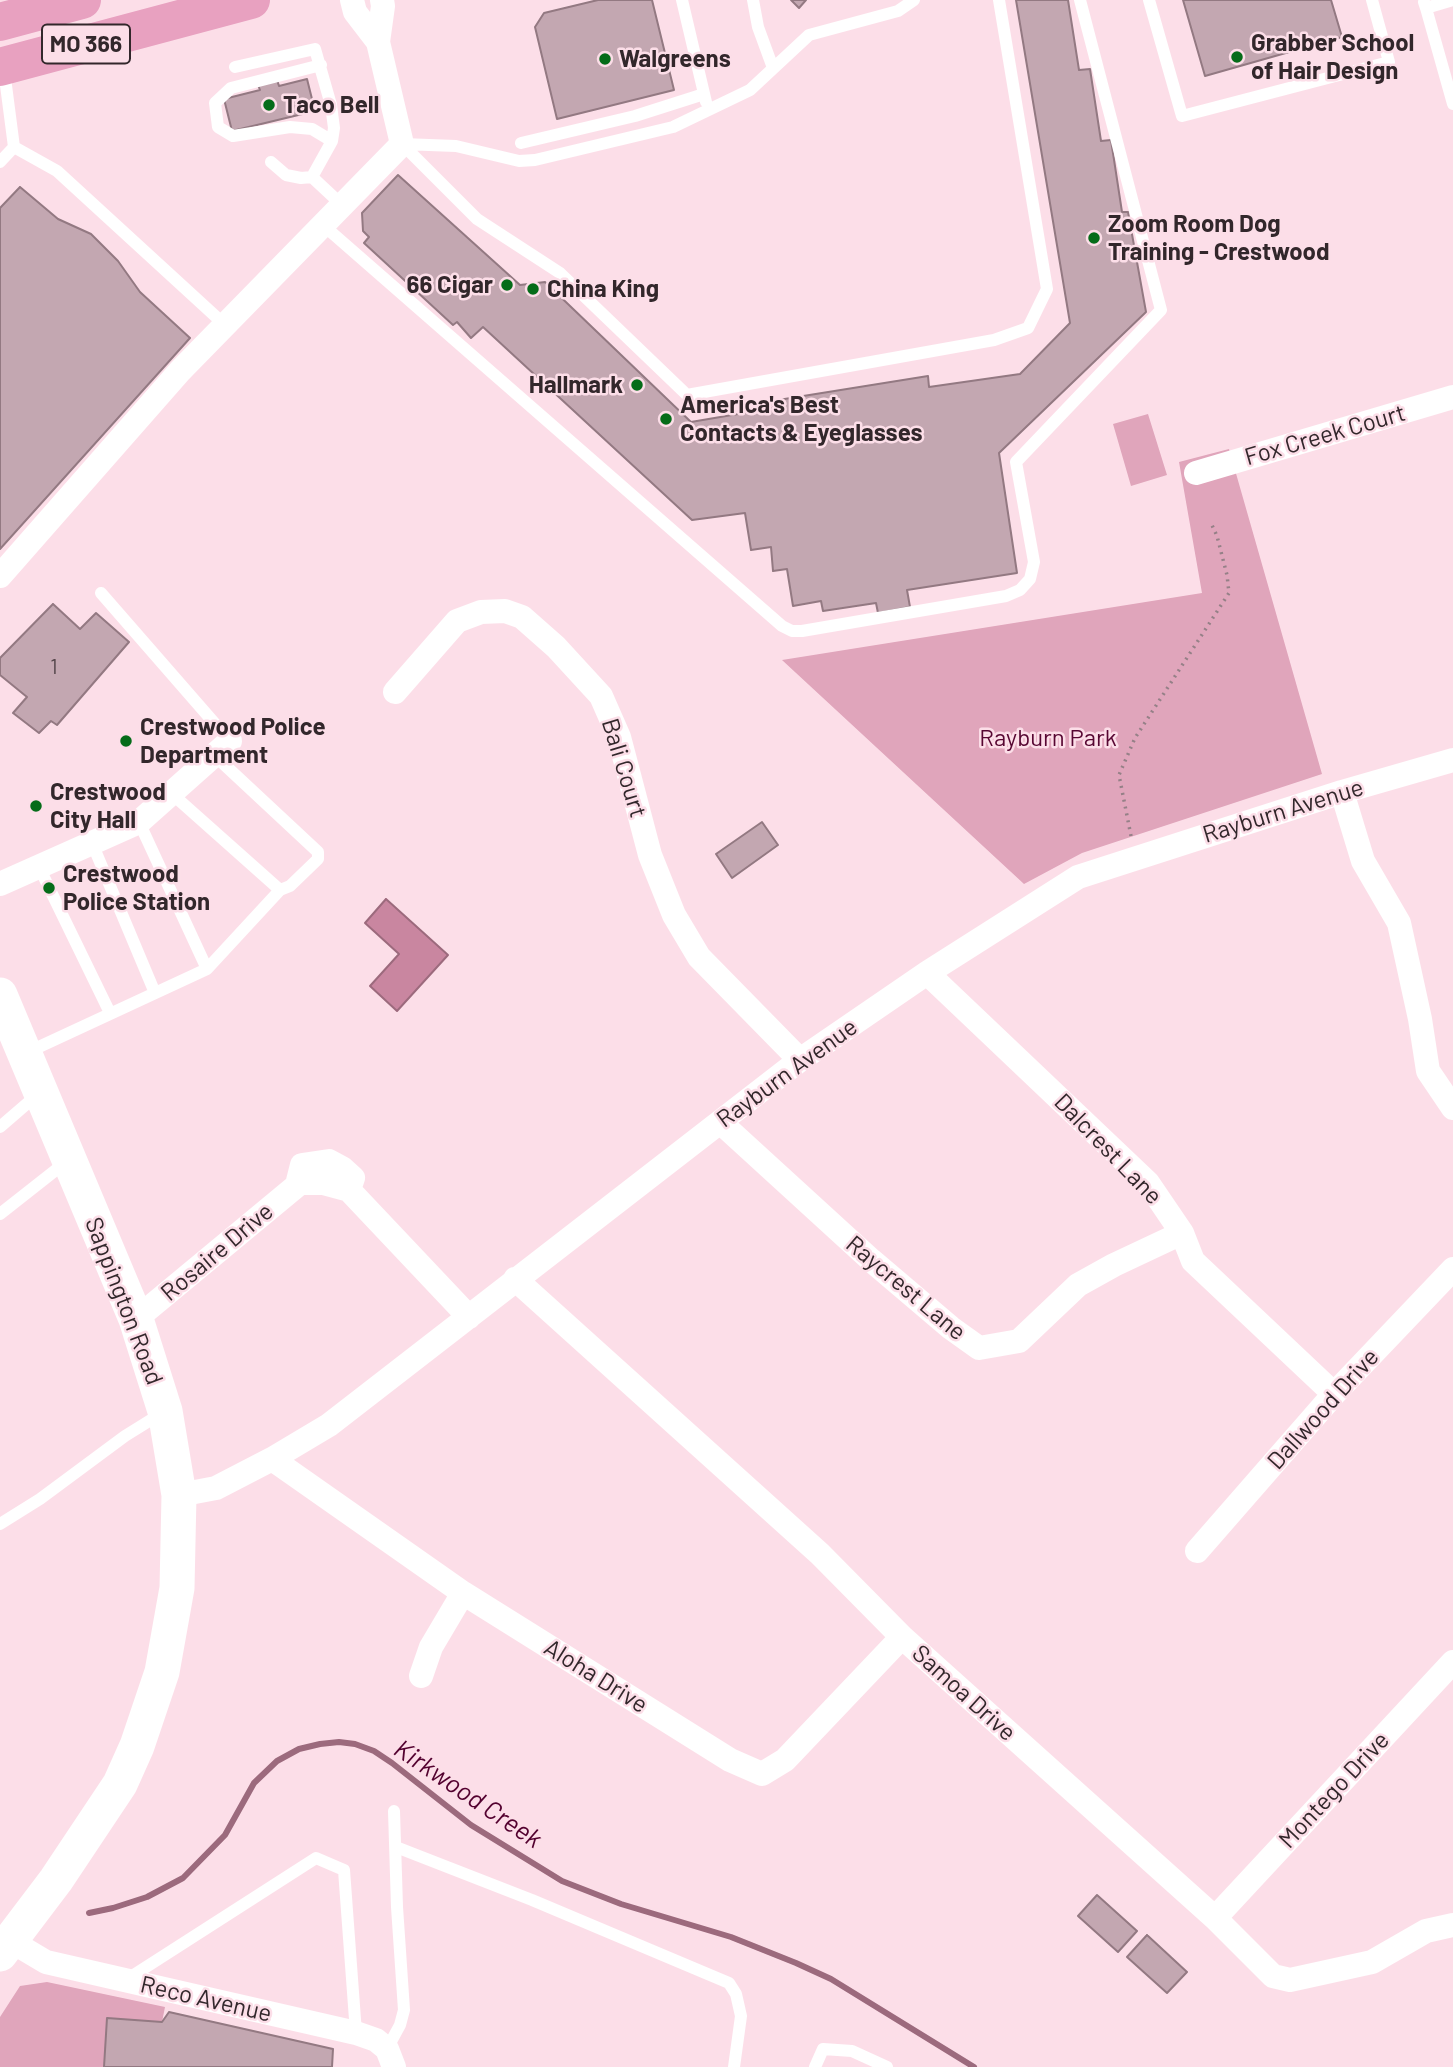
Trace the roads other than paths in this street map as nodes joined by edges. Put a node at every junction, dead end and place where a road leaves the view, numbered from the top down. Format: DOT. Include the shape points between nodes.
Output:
graph roads {
  1 [pos="82,0"];
  2 [pos="251,0"];
  3 [pos="352,0"];
  4 [pos="382,0"];
  5 [pos="682,0"];
  6 [pos="753,0"];
  7 [pos="914,0"];
  8 [pos="999,0"];
  9 [pos="1080,0"];
  10 [pos="1149,0"];
  11 [pos="1372,0"];
  12 [pos="1453,0"];
  13 [pos="1424,4"];
  14 [pos="0,22"];
  15 [pos="378,42"];
  16 [pos="321,65"];
  17 [pos="2,67"];
  18 [pos="235,67"];
  19 [pos="774,68"];
  20 [pos="704,94"];
  21 [pos="1453,104"];
  22 [pos="708,110"];
  23 [pos="332,141"];
  24 [pos="521,143"];
  25 [pos="402,144"];
  26 [pos="14,147"];
  27 [pos="0,162"];
  28 [pos="271,162"];
  29 [pos="312,177"];
  30 [pos="342,205"];
  31 [pos="323,225"];
  32 [pos="225,325"];
  33 [pos="1453,397"];
  34 [pos="1196,473"];
  35 [pos="0,576"];
  36 [pos="101,593"];
  37 [pos="395,692"];
  38 [pos="222,748"];
  39 [pos="1453,760"];
  40 [pos="1342,792"];
  41 [pos="171,793"];
  42 [pos="139,822"];
  43 [pos="92,843"];
  44 [pos="39,867"];
  45 [pos="0,884"];
  46 [pos="280,890"];
  47 [pos="207,969"];
  48 [pos="927,973"];
  49 [pos="155,993"];
  50 [pos="0,995"];
  51 [pos="110,1013"];
  52 [pos="15,1040"];
  53 [pos="800,1060"];
  54 [pos="40,1093"];
  55 [pos="1453,1108"];
  56 [pos="720,1122"];
  57 [pos="0,1127"];
  58 [pos="68,1160"];
  59 [pos="0,1214"];
  60 [pos="1182,1233"];
  61 [pos="1453,1269"];
  62 [pos="515,1279"];
  63 [pos="469,1317"];
  64 [pos="136,1320"];
  65 [pos="1334,1394"];
  66 [pos="165,1411"];
  67 [pos="272,1459"];
  68 [pos="179,1494"];
  69 [pos="0,1524"];
  70 [pos="1197,1551"];
  71 [pos="463,1593"];
  72 [pos="902,1637"];
  73 [pos="1453,1662"];
  74 [pos="421,1676"];
  75 [pos="394,1811"];
  76 [pos="396,1847"];
  77 [pos="1215,1918"];
  78 [pos="1453,1925"];
  79 [pos="5,1947"];
  80 [pos="125,1981"];
  81 [pos="356,2033"];
  82 [pos="390,2058"];
  83 [pos="734,2067"];
  84 [pos="815,2067"];
  85 [pos="887,2067"];
  1 -- 14 [label="main road, MO 366"];
  2 -- 17 [label="main road, MO 366"];
  3 -- 15 [label="street" via="355,12"];
  4 -- 15 [label="street"];
  5 -- 20 [label="lane"];
  6 -- 19 [label="lane"];
  7 -- 19 [label="lane" via="898,11 809,35"];
  8 -- 25 [label="lane" via="1047,289 1028,328 994,340 687,395 560,273 477,219"];
  9 -- 31 [label="lane" via="1161,310 1016,462 1034,562 1030,579 1006,596 802,631 782,626"];
  10 -- 11 [label="lane" via="1182,116 1389,62"];
  12 -- 13 [label="lane"];
  13 -- 21 [label="lane"];
  15 -- 25 [label="street"];
  16 -- 18 [label="lane" via="315,48"];
  16 -- 23 [label="lane" via="331,105"];
  16 -- 23 [label="lane" via="231,88 215,103 218,127 233,136 290,127 312,129"];
  17 -- 26 [label="lane"];
  19 -- 22 [label="lane" via="750,90"];
  20 -- 22 [label="lane"];
  20 -- 24 [label="lane"];
  22 -- 25 [label="lane" via="673,127 535,160 519,161 456,146"];
  23 -- 29 [label="lane"];
  25 -- 30 [label="street"];
  26 -- 27 [label="lane"];
  26 -- 32 [label="lane" via="57,171"];
  28 -- 29 [label="lane" via="286,175"];
  29 -- 30 [label="lane"];
  30 -- 31 [label="street"];
  31 -- 32 [label="street"];
  32 -- 35 [label="street"];
  33 -- 34 [label="street, Fox Creek Court"];
  36 -- 38 [label="lane"];
  37 -- 53 [label="street, Bali Court" via="457,621 481,612 505,611 522,617 556,647 601,696 619,737 650,855 674,915 699,957"];
  38 -- 41 [label="street"];
  38 -- 46 [label="lane" via="318,852 318,859"];
  39 -- 40 [label="street, Rayburn Avenue"];
  40 -- 48 [label="street, Rayburn Avenue" via="1078,877"];
  40 -- 55 [label="street" via="1363,861 1399,923 1428,1071"];
  41 -- 42 [label="street"];
  41 -- 46 [label="lane"];
  42 -- 43 [label="street"];
  42 -- 47 [label="lane"];
  43 -- 44 [label="street"];
  43 -- 49 [label="lane"];
  44 -- 45 [label="street"];
  44 -- 51 [label="lane"];
  46 -- 47 [label="lane"];
  47 -- 49 [label="lane"];
  48 -- 53 [label="street, Rayburn Avenue"];
  48 -- 60 [label="street, Dalcrest Lane" via="1148,1183"];
  49 -- 51 [label="lane"];
  50 -- 52 [label="main road, Sappington Road"];
  51 -- 52 [label="lane"];
  52 -- 54 [label="main road, Sappington Road"];
  53 -- 56 [label="street, Rayburn Avenue"];
  54 -- 57 [label="lane"];
  54 -- 58 [label="main road, Sappington Road"];
  56 -- 60 [label="street, Raycrest Lane" via="871,1260 979,1348 1019,1341 1078,1285"];
  56 -- 62 [label="street, Rayburn Avenue"];
  58 -- 59 [label="lane"];
  58 -- 64 [label="main road, Sappington Road"];
  60 -- 65 [label="street, Dalcrest Lane" via="1193,1261"];
  61 -- 65 [label="street, Dallwood Drive"];
  62 -- 63 [label="street, Rayburn Avenue"];
  62 -- 72 [label="street, Samoa Drive" via="820,1554"];
  63 -- 64 [label="street, Rosaire Drive" via="349,1190 300,1183"];
  63 -- 67 [label="street, Rayburn Avenue" via="329,1425"];
  64 -- 66 [label="main road, Sappington Road"];
  65 -- 70 [label="street, Dallwood Drive"];
  66 -- 68 [label="main road, Sappington Road"];
  66 -- 69 [label="lane"];
  67 -- 68 [label="street, Rayburn Avenue" via="216,1488"];
  67 -- 71 [label="street, Aloha Drive"];
  68 -- 79 [label="main road, Sappington Road" via="177,1588 162,1672 137,1746 120,1784"];
  71 -- 72 [label="street, Aloha Drive" via="730,1760 762,1774 785,1760"];
  71 -- 74 [label="street" via="431,1647"];
  72 -- 77 [label="street, Samoa Drive"];
  73 -- 77 [label="street, Montego Drive"];
  75 -- 76 [label="lane"];
  76 -- 82 [label="lane" via="404,2010"];
  76 -- 83 [label="lane" via="729,1983 741,2016"];
  77 -- 78 [label="street, Samoa Drive" via="1273,1976 1290,1980 1372,1962 1426,1931"];
  79 -- 80 [label="street, Reco Avenue"];
  80 -- 81 [label="street, Reco Avenue"];
  80 -- 81 [label="lane" via="316,1858 344,1870"];
  81 -- 82 [label="street, Reco Avenue" via="376,2040"];
  84 -- 85 [label="lane" via="823,2049 852,2051"];
}
